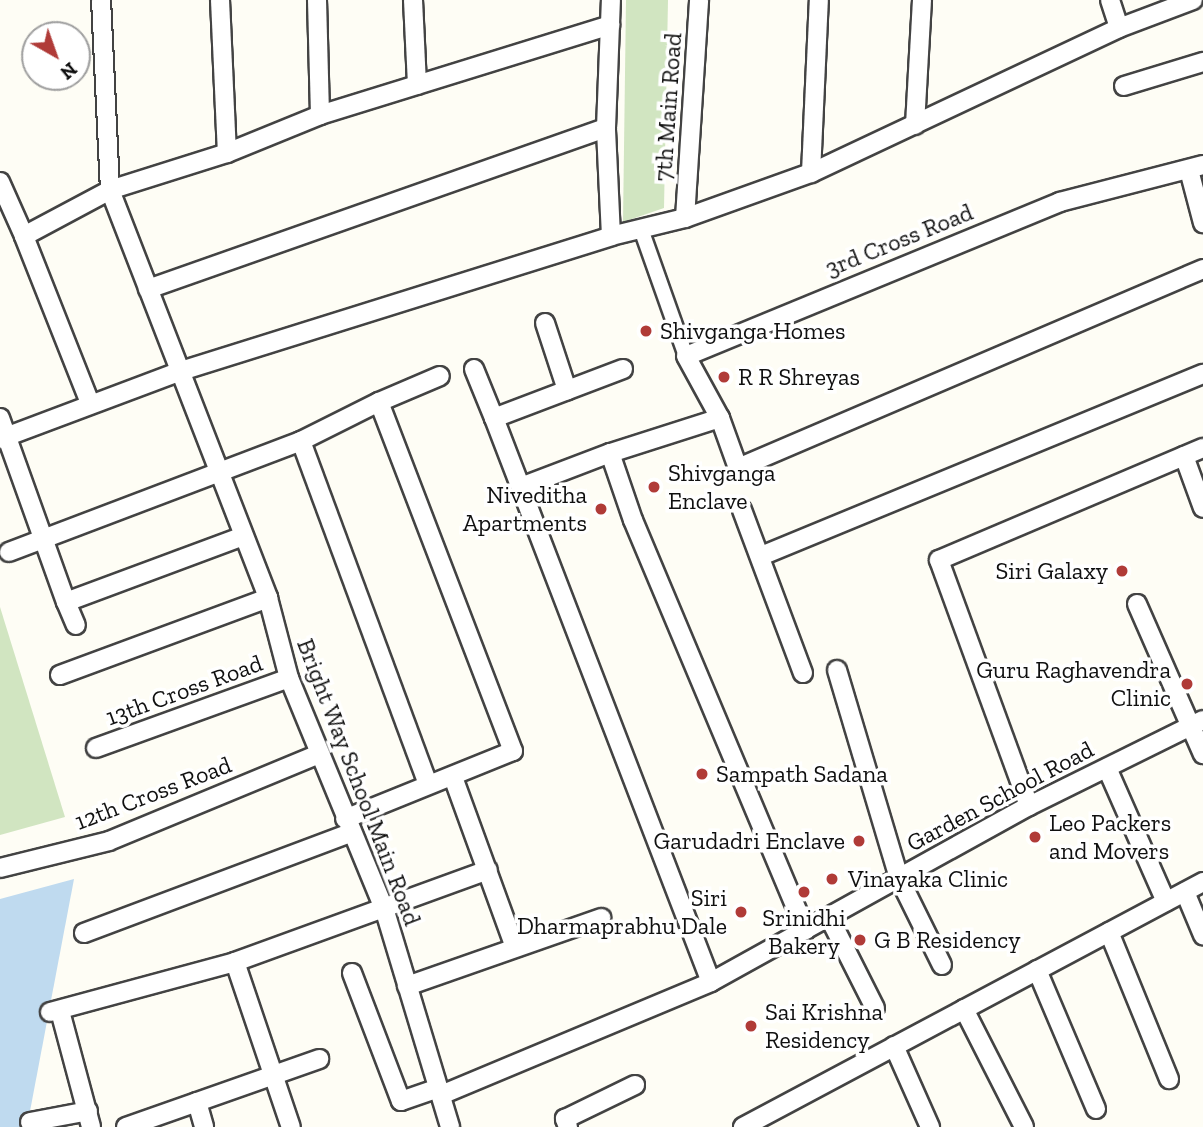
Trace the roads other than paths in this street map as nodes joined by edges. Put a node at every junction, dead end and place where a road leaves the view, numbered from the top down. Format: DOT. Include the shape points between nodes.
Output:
graph roads {
  1 [pos="101,0"];
  2 [pos="220,0"];
  3 [pos="317,0"];
  4 [pos="413,0"];
  5 [pos="611,0"];
  6 [pos="699,0"];
  7 [pos="819,0"];
  8 [pos="922,0"];
  9 [pos="1110,0"];
  10 [pos="1193,0"];
  11 [pos="610,24"];
  12 [pos="1119,28"];
  13 [pos="1203,62"];
  14 [pos="417,85"];
  15 [pos="1124,86"];
  16 [pos="320,114"];
  17 [pos="915,125"];
  18 [pos="606,128"];
  19 [pos="228,153"];
  20 [pos="1196,167"];
  21 [pos="811,173"];
  22 [pos="0,182"];
  23 [pos="110,190"];
  24 [pos="685,218"];
  25 [pos="1203,223"];
  26 [pos="641,229"];
  27 [pos="24,236"];
  28 [pos="611,236"];
  29 [pos="1203,269"];
  30 [pos="148,289"];
  31 [pos="545,323"];
  32 [pos="685,356"];
  33 [pos="474,369"];
  34 [pos="623,369"];
  35 [pos="178,372"];
  36 [pos="1203,374"];
  37 [pos="440,376"];
  38 [pos="567,390"];
  39 [pos="379,402"];
  40 [pos="90,403"];
  41 [pos="494,418"];
  42 [pos="720,418"];
  43 [pos="2,431"];
  44 [pos="301,441"];
  45 [pos="1203,448"];
  46 [pos="610,453"];
  47 [pos="1184,456"];
  48 [pos="219,470"];
  49 [pos="521,487"];
  50 [pos="1203,508"];
  51 [pos="742,510"];
  52 [pos="243,536"];
  53 [pos="43,538"];
  54 [pos="9,552"];
  55 [pos="761,556"];
  56 [pos="268,598"];
  57 [pos="66,601"];
  58 [pos="1137,604"];
  59 [pos="76,625"];
  60 [pos="836,670"];
  61 [pos="803,673"];
  62 [pos="60,675"];
  63 [pos="289,678"];
  64 [pos="1197,723"];
  65 [pos="96,748"];
  66 [pos="319,754"];
  67 [pos="1203,754"];
  68 [pos="1107,768"];
  69 [pos="453,777"];
  70 [pos="428,785"];
  71 [pos="1029,806"];
  72 [pos="348,826"];
  73 [pos="0,868"];
  74 [pos="488,870"];
  75 [pos="899,878"];
  76 [pos="1203,883"];
  77 [pos="1185,892"];
  78 [pos="1166,902"];
  79 [pos="384,908"];
  80 [pos="829,917"];
  81 [pos="601,918"];
  82 [pos="805,930"];
  83 [pos="1108,932"];
  84 [pos="84,933"];
  85 [pos="1203,935"];
  86 [pos="515,947"];
  87 [pos="235,962"];
  88 [pos="942,965"];
  89 [pos="1037,970"];
  90 [pos="352,973"];
  91 [pos="711,982"];
  92 [pos="407,986"];
  93 [pos="875,1008"];
  94 [pos="964,1009"];
  95 [pos="894,1046"];
  96 [pos="319,1059"];
  97 [pos="275,1074"];
  98 [pos="1169,1079"];
  99 [pos="635,1085"];
  100 [pos="440,1091"];
  101 [pos="197,1102"];
  102 [pos="1096,1109"];
  103 [pos="90,1119"];
  104 [pos="30,1122"];
  105 [pos="126,1127"];
  106 [pos="204,1127"];
  107 [pos="291,1127"];
  108 [pos="450,1127"];
  109 [pos="568,1127"];
  110 [pos="743,1127"];
  111 [pos="930,1127"];
  112 [pos="1024,1127"];
  1 -- 23 [label="street, Bright Way School Main Road"];
  2 -- 19 [label="street"];
  3 -- 16 [label="street"];
  4 -- 14 [label="street"];
  5 -- 11 [label="street"];
  6 -- 24 [label="street, 7th Main Road"];
  7 -- 21 [label="street"];
  8 -- 17 [label="street"];
  9 -- 12 [label="street"];
  10 -- 12 [label="street"];
  11 -- 14 [label="street"];
  11 -- 18 [label="street"];
  12 -- 17 [label="street"];
  13 -- 15 [label="street"];
  14 -- 16 [label="street"];
  16 -- 19 [label="street"];
  17 -- 21 [label="street"];
  18 -- 28 [label="street"];
  18 -- 30 [label="street"];
  19 -- 23 [label="street"];
  20 -- 25 [label="street"];
  20 -- 32 [label="street, 3rd Cross Road" via="1060,202"];
  21 -- 24 [label="street"];
  22 -- 27 [label="street"];
  23 -- 27 [label="street"];
  23 -- 30 [label="street, Bright Way School Main Road"];
  24 -- 26 [label="street"];
  26 -- 28 [label="street"];
  26 -- 32 [label="street"];
  27 -- 40 [label="street"];
  28 -- 35 [label="street"];
  29 -- 42 [label="street" via="738,468"];
  30 -- 35 [label="street, Bright Way School Main Road"];
  31 -- 38 [label="street"];
  32 -- 42 [label="street"];
  33 -- 41 [label="street"];
  34 -- 38 [label="street"];
  35 -- 40 [label="street"];
  35 -- 48 [label="street, Bright Way School Main Road"];
  36 -- 55 [label="street"];
  37 -- 39 [label="street"];
  38 -- 41 [label="street"];
  39 -- 44 [label="street"];
  39 -- 69 [label="street" via="513,751"];
  40 -- 43 [label="street"];
  41 -- 49 [label="street"];
  42 -- 46 [label="street"];
  43 -- 53 [label="street"];
  44 -- 48 [label="street"];
  44 -- 70 [label="street"];
  45 -- 47 [label="street"];
  46 -- 49 [label="street"];
  46 -- 82 [label="street" via="633,520"];
  47 -- 50 [label="street"];
  47 -- 71 [label="street" via="939,560"];
  48 -- 52 [label="street, Bright Way School Main Road"];
  48 -- 53 [label="street"];
  49 -- 91 [label="street"];
  51 -- 55 [label="street"];
  52 -- 56 [label="street, Bright Way School Main Road"];
  52 -- 57 [label="street"];
  53 -- 54 [label="street"];
  53 -- 57 [label="street"];
  55 -- 61 [label="street"];
  56 -- 62 [label="street"];
  56 -- 63 [label="street, Bright Way School Main Road"];
  57 -- 59 [label="street"];
  58 -- 64 [label="street"];
  60 -- 75 [label="street"];
  63 -- 65 [label="street, 13th Cross Road"];
  63 -- 66 [label="street, Bright Way School Main Road"];
  64 -- 67 [label="street"];
  64 -- 68 [label="street, Garden School Road"];
  66 -- 72 [label="street, Bright Way School Main Road"];
  66 -- 73 [label="street, 12th Cross Road" via="110,841"];
  68 -- 71 [label="street, Garden School Road"];
  68 -- 78 [label="street"];
  69 -- 70 [label="street"];
  69 -- 74 [label="street"];
  70 -- 72 [label="street"];
  71 -- 75 [label="street, Garden School Road"];
  72 -- 79 [label="street, Bright Way School Main Road"];
  72 -- 84 [label="street"];
  74 -- 79 [label="street"];
  74 -- 86 [label="street"];
  75 -- 80 [label="street, Garden School Road"];
  75 -- 88 [label="street"];
  76 -- 77 [label="street"];
  77 -- 78 [label="street"];
  77 -- 85 [label="street"];
  78 -- 83 [label="street"];
  79 -- 87 [label="street"];
  79 -- 92 [label="street, Bright Way School Main Road"];
  80 -- 82 [label="street, Garden School Road"];
  80 -- 93 [label="street"];
  81 -- 86 [label="street"];
  82 -- 91 [label="street, Garden School Road"];
  83 -- 89 [label="street"];
  83 -- 98 [label="street"];
  86 -- 92 [label="street"];
  87 -- 97 [label="street"];
  87 -- 103 [label="street" via="55,1011"];
  89 -- 94 [label="street"];
  89 -- 102 [label="street"];
  90 -- 100 [label="street, Garden School Road" via="401,1101"];
  91 -- 100 [label="street, Garden School Road"];
  92 -- 100 [label="street, Bright Way School Main Road"];
  94 -- 95 [label="street"];
  94 -- 112 [label="street"];
  95 -- 110 [label="street"];
  95 -- 111 [label="street"];
  96 -- 97 [label="street"];
  97 -- 101 [label="street"];
  97 -- 107 [label="street"];
  99 -- 109 [label="street" via="565,1119"];
  100 -- 108 [label="street, Bright Way School Main Road"];
  101 -- 105 [label="street"];
  101 -- 106 [label="street"];
  103 -- 104 [label="street"];
}
